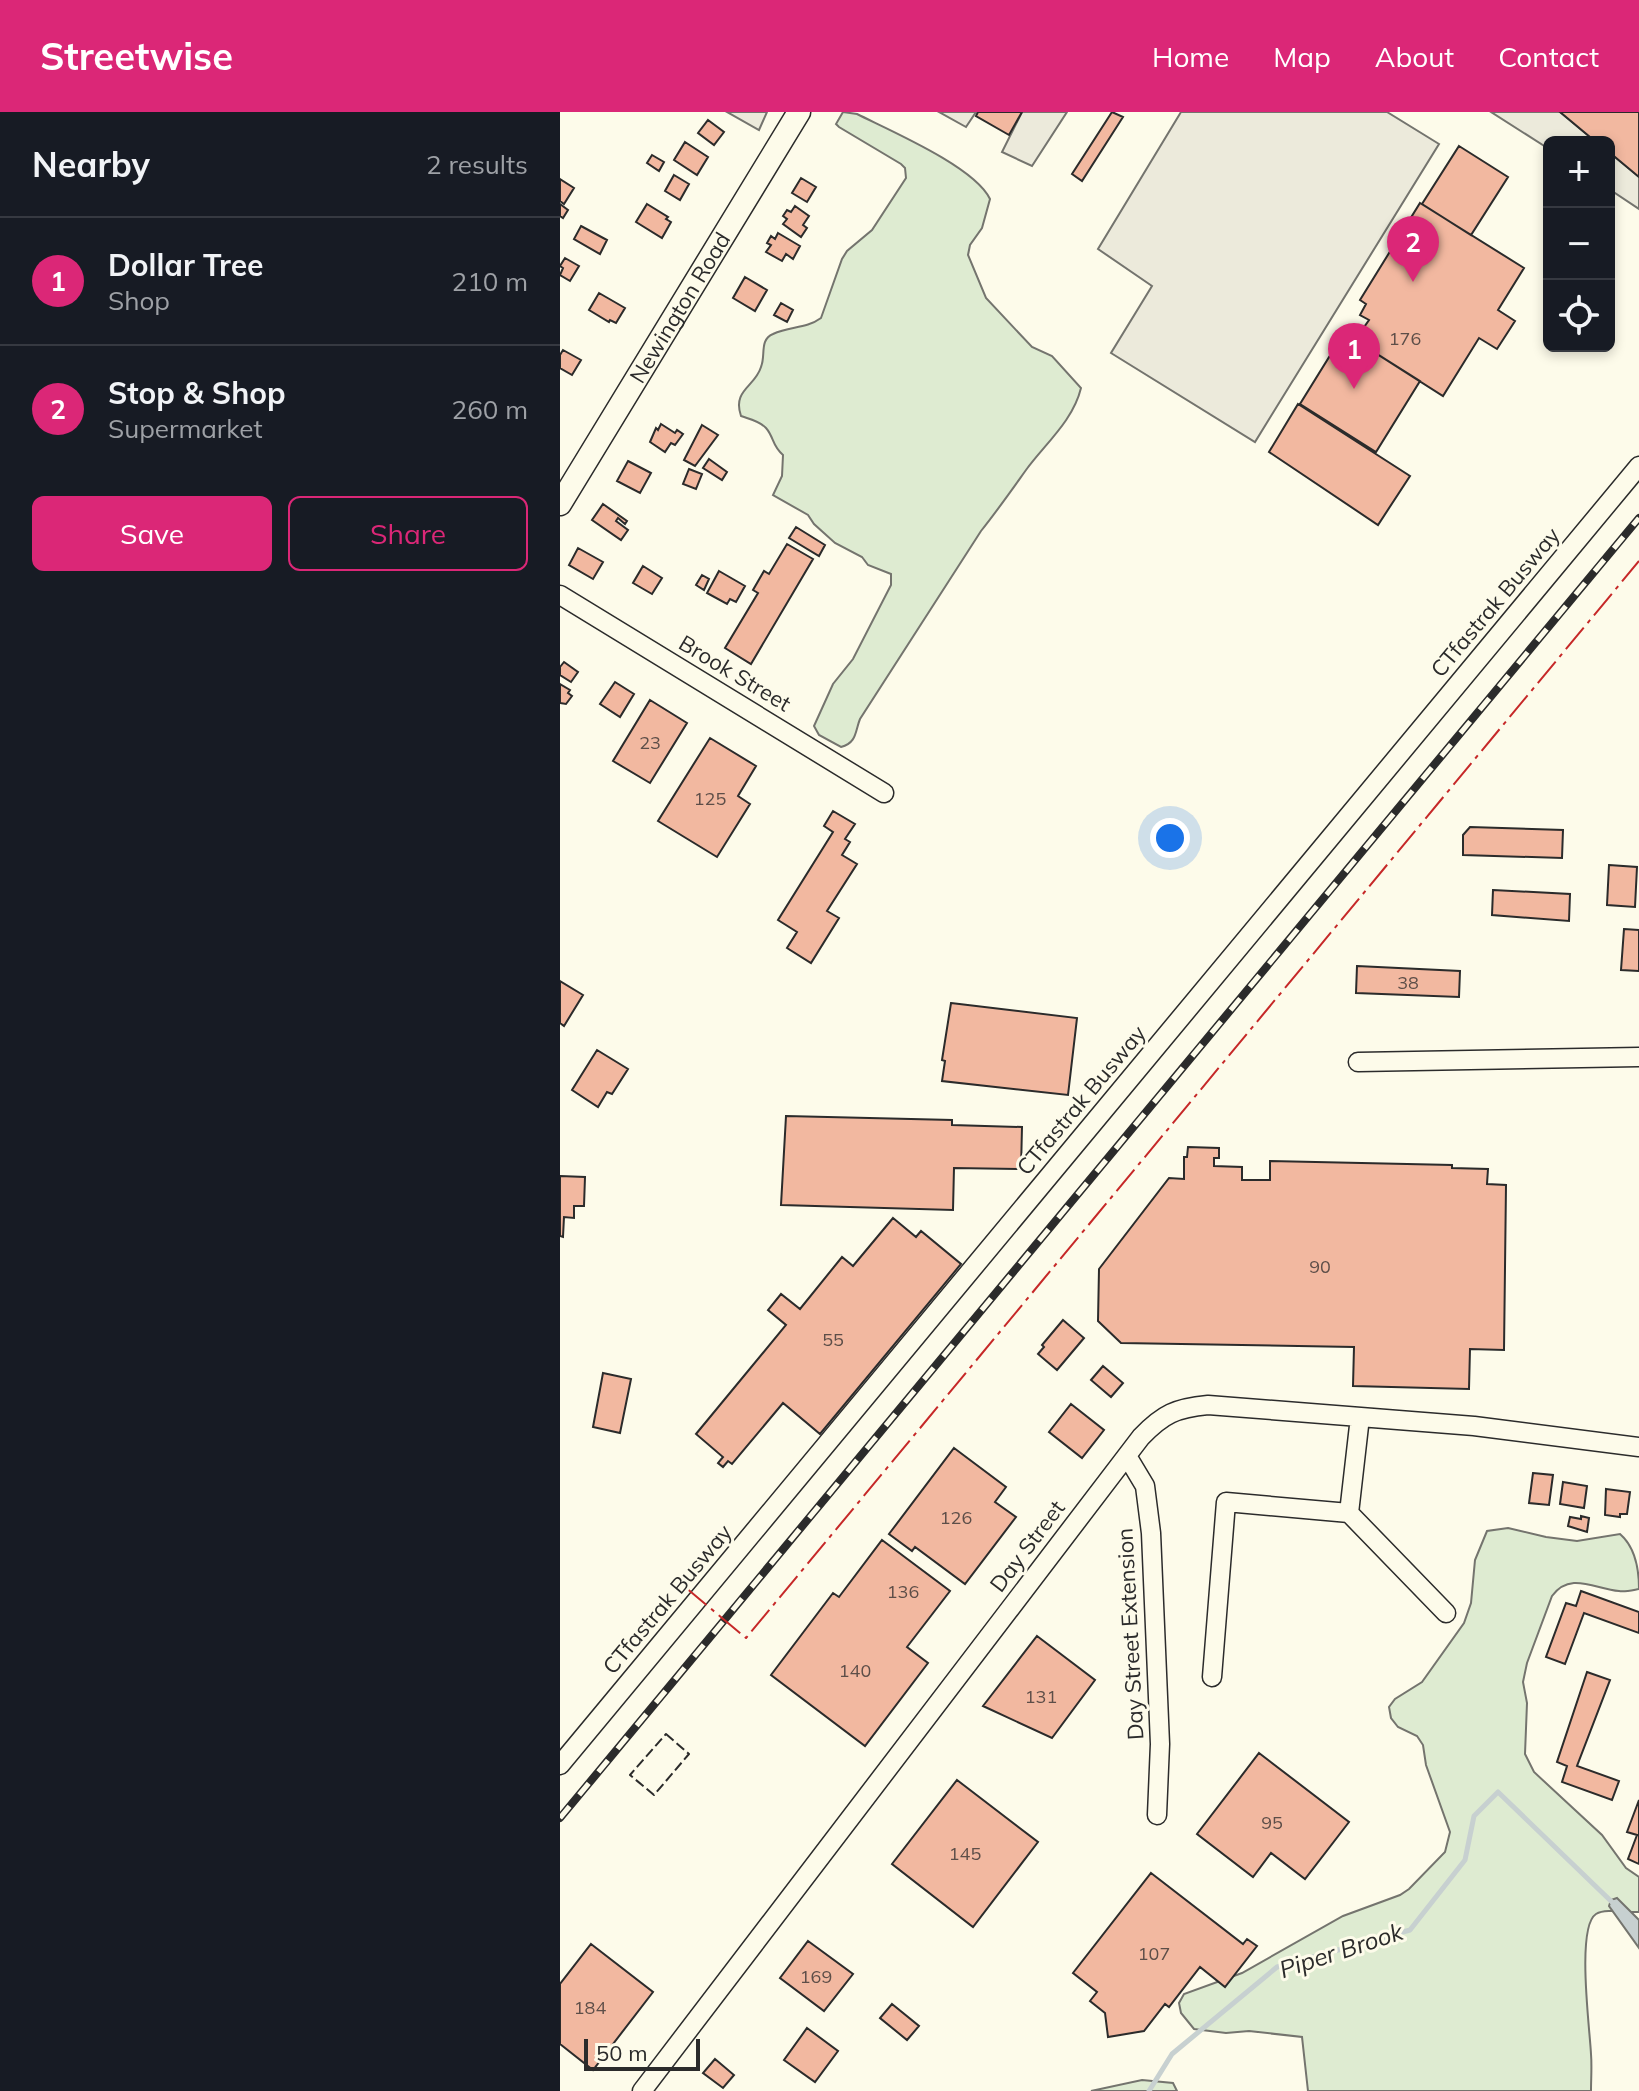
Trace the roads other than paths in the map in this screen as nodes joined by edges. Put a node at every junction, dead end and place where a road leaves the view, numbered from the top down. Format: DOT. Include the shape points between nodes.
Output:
graph roads {
  1 [pos="799,112"];
  2 [pos="1639,466"];
  3 [pos="560,504"];
  4 [pos="560,595"];
  5 [pos="884,793"];
  6 [pos="1639,1057"];
  7 [pos="1358,1062"];
  8 [pos="1360,1417"];
  9 [pos="1639,1447"];
  10 [pos="1127,1456"];
  11 [pos="1349,1513"];
  12 [pos="1446,1613"];
  13 [pos="1212,1677"];
  14 [pos="560,1765"];
  15 [pos="1157,1815"];
  16 [pos="642,2091"];
  1 -- 3 [label="main road, Newington Road"];
  2 -- 14 [label="street, CTfastrak Busway"];
  4 -- 5 [label="street, Brook Street"];
  6 -- 7 [label="street"];
  8 -- 9 [label="street, Day Street"];
  8 -- 10 [label="street, Day Street" via="1182,1407 1157,1420"];
  8 -- 11 [label="street"];
  10 -- 15 [label="street, Day Street Extension" via="1145,1486 1151,1533 1160,1744"];
  10 -- 16 [label="street, Day Street"];
  11 -- 12 [label="street"];
  11 -- 13 [label="street" via="1226,1502"];
}
